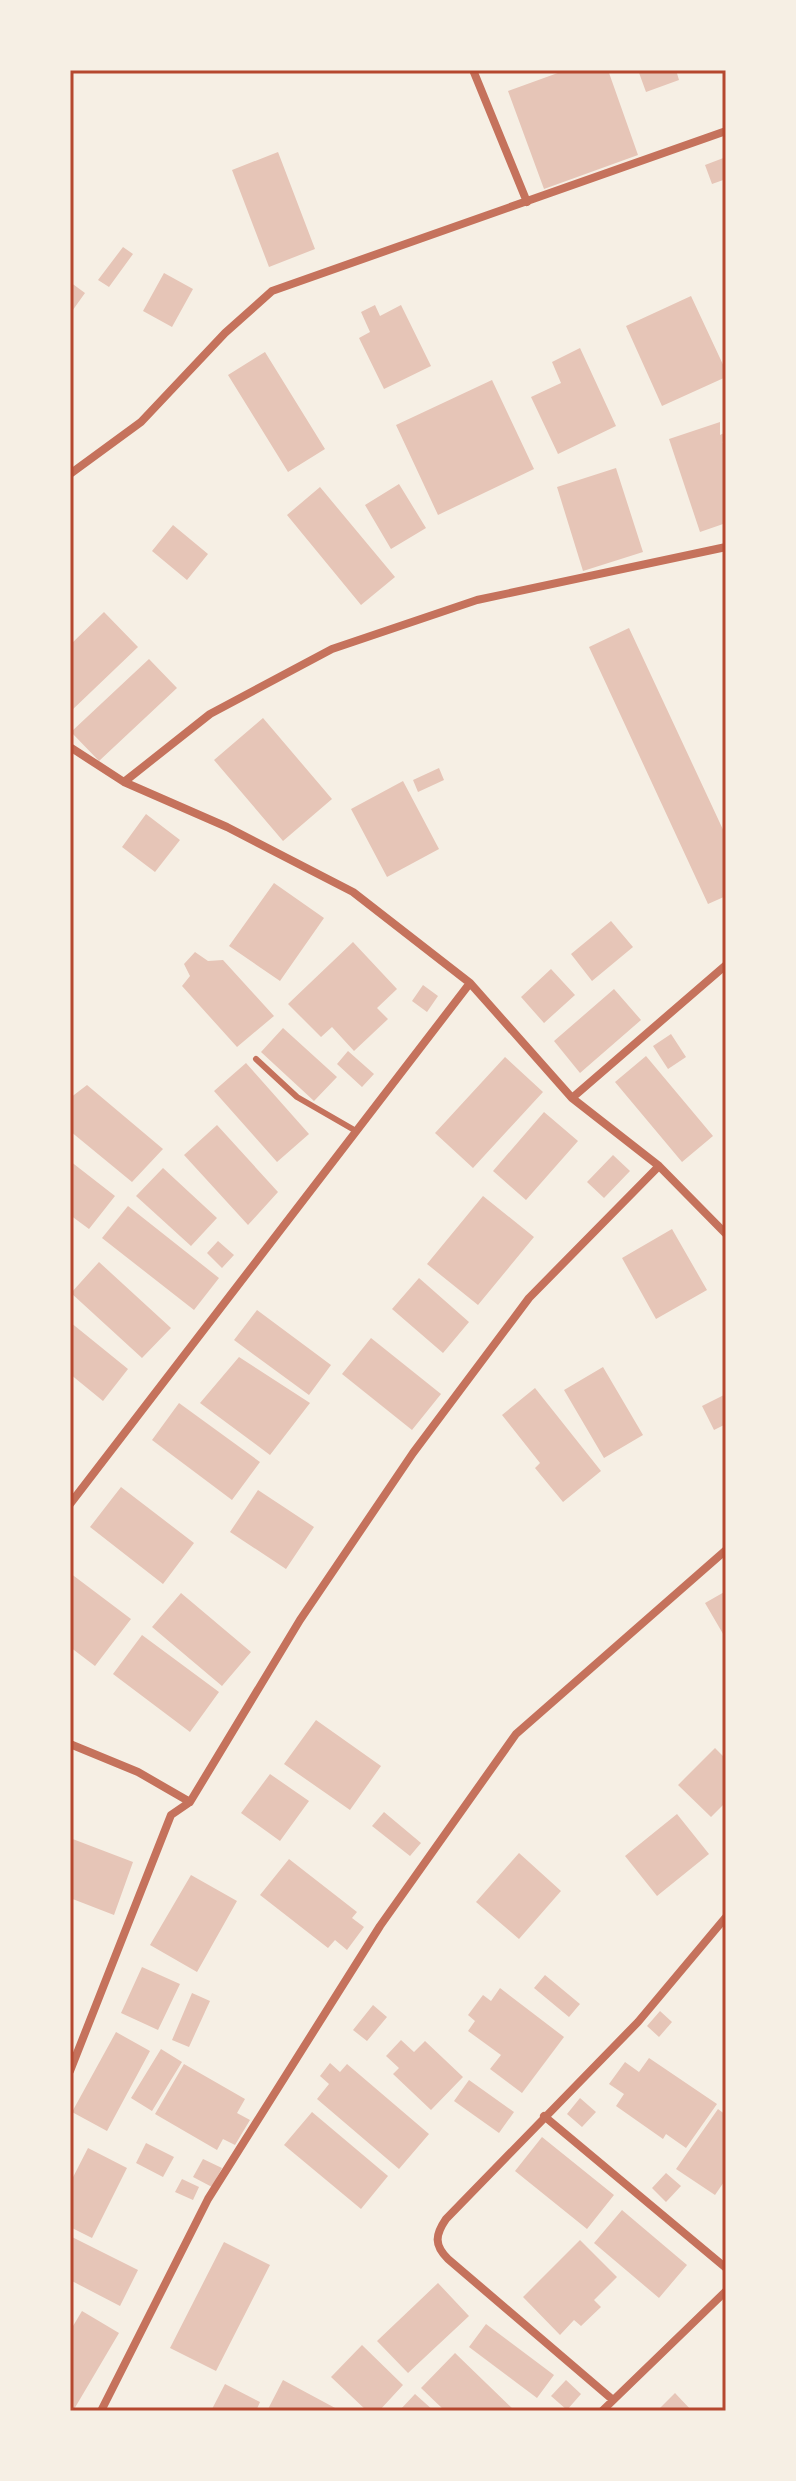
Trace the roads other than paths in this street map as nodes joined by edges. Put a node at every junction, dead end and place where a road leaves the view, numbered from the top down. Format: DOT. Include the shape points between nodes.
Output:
graph roads {
  1 [pos="473,70"];
  2 [pos="726,131"];
  3 [pos="527,202"];
  4 [pos="70,474"];
  5 [pos="726,547"];
  6 [pos="70,747"];
  7 [pos="124,782"];
  8 [pos="726,965"];
  9 [pos="470,983"];
  10 [pos="256,1059"];
  11 [pos="572,1098"];
  12 [pos="356,1131"];
  13 [pos="659,1166"];
  14 [pos="726,1234"];
  15 [pos="70,1504"];
  16 [pos="726,1550"];
  17 [pos="70,1744"];
  18 [pos="190,1802"];
  19 [pos="726,1917"];
  20 [pos="70,2071"];
  21 [pos="544,2116"];
  22 [pos="726,2268"];
  23 [pos="726,2291"];
  24 [pos="613,2400"];
  25 [pos="101,2411"];
  26 [pos="602,2411"];
  1 -- 3 [label="street"];
  2 -- 3 [label="street"];
  3 -- 4 [label="street" via="272,291 141,422"];
  5 -- 7 [label="street" via="477,600 332,649 210,714"];
  6 -- 7 [label="street"];
  7 -- 9 [label="street" via="227,827 353,892"];
  8 -- 11 [label="street"];
  9 -- 11 [label="street"];
  9 -- 12 [label="street"];
  10 -- 12 [label="lane" via="297,1097"];
  11 -- 13 [label="street"];
  12 -- 15 [label="street"];
  13 -- 14 [label="street"];
  13 -- 18 [label="street" via="529,1298 413,1453 300,1620"];
  16 -- 25 [label="street" via="516,1734 380,1926 208,2199"];
  17 -- 18 [label="street" via="138,1772"];
  18 -- 20 [label="street" via="171,1815"];
  19 -- 21 [label="street" via="638,2022"];
  21 -- 22 [label="street"];
  21 -- 24 [label="street" via="446,2219 437,2245"];
  23 -- 24 [label="street"];
  24 -- 26 [label="street"];
}
